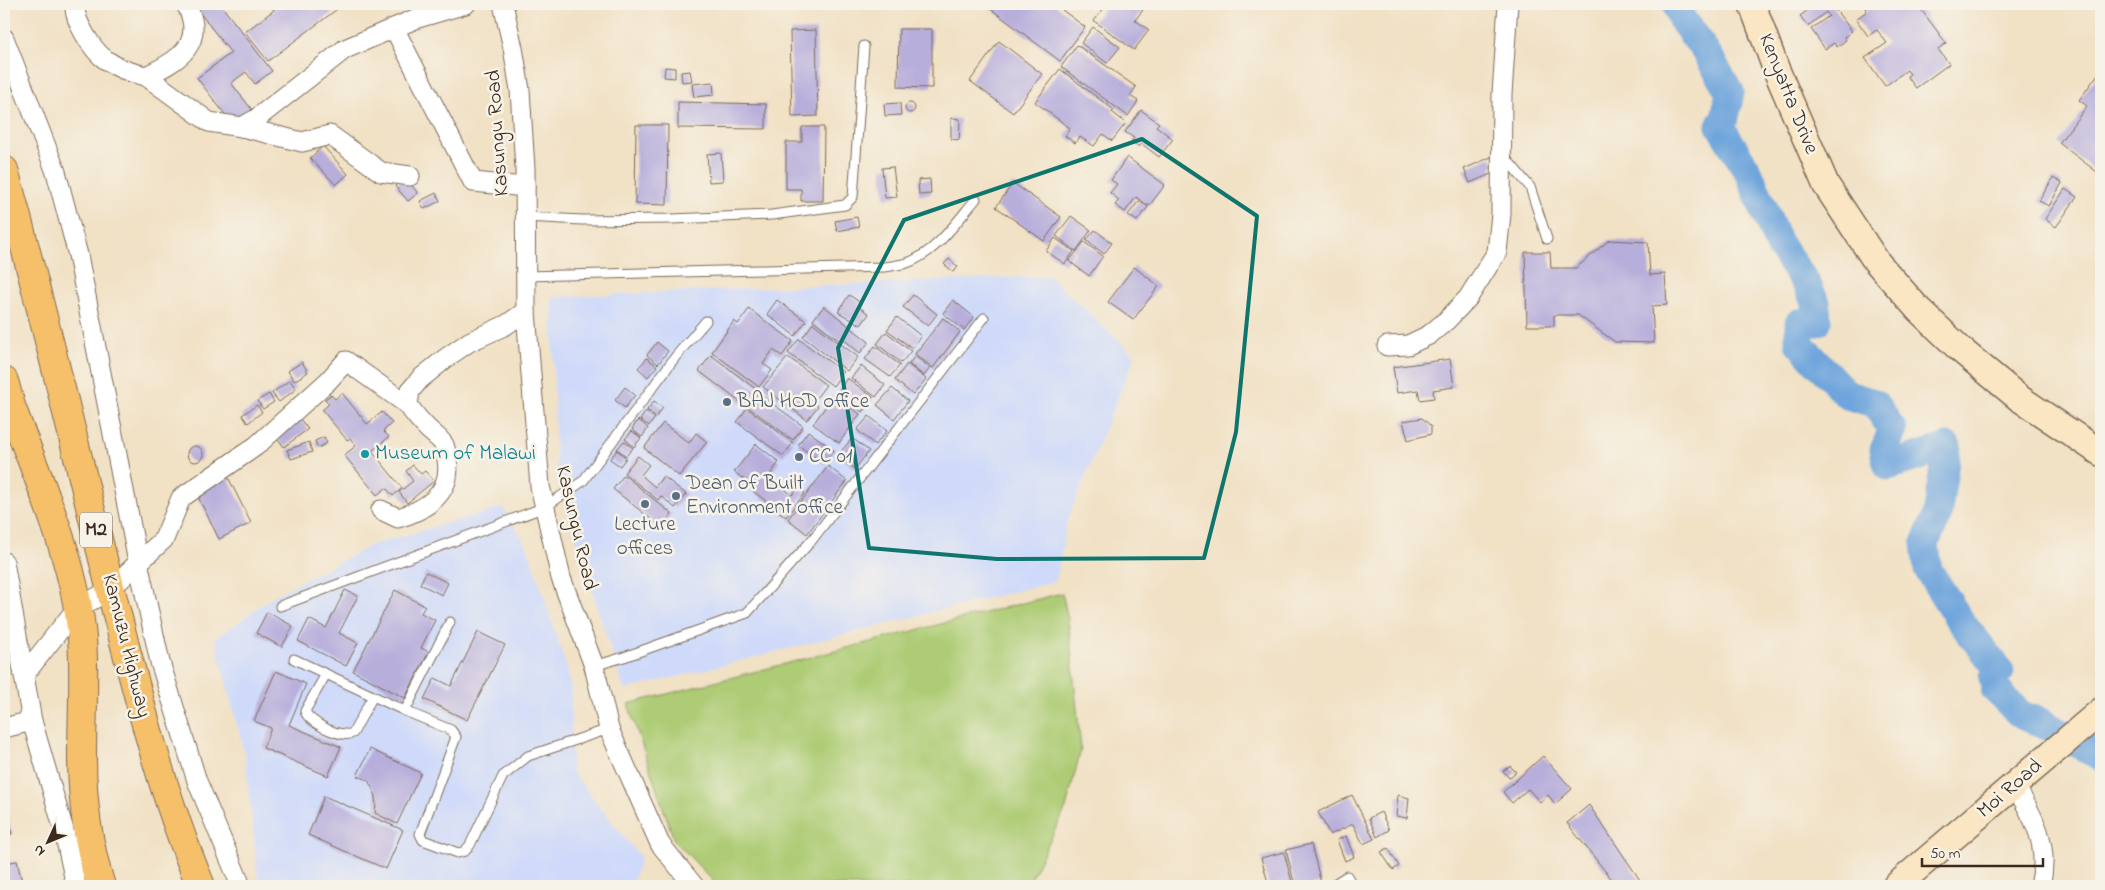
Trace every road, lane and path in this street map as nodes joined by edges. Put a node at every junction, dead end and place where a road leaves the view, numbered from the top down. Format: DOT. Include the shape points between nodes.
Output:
graph roads {
  1 [pos="75,4"];
  2 [pos="186,4"];
  3 [pos="466,4"];
  4 [pos="503,4"];
  5 [pos="1508,4"];
  6 [pos="1752,4"];
  7 [pos="394,28"];
  8 [pos="4,38"];
  9 [pos="864,46"];
  10 [pos="146,76"];
  11 [pos="242,127"];
  12 [pos="1501,152"];
  13 [pos="4,170"];
  14 [pos="410,176"];
  15 [pos="525,187"];
  16 [pos="976,200"];
  17 [pos="525,216"];
  18 [pos="1547,239"];
  19 [pos="526,276"];
  20 [pos="526,311"];
  21 [pos="984,318"];
  22 [pos="706,321"];
  23 [pos="1388,346"];
  24 [pos="4,381"];
  25 [pos="408,405"];
  26 [pos="2101,454"];
  27 [pos="545,507"];
  28 [pos="381,510"];
  29 [pos="4,562"];
  30 [pos="138,562"];
  31 [pos="111,588"];
  32 [pos="280,606"];
  33 [pos="77,608"];
  34 [pos="450,622"];
  35 [pos="294,659"];
  36 [pos="594,666"];
  37 [pos="326,674"];
  38 [pos="24,675"];
  39 [pos="373,696"];
  40 [pos="405,711"];
  41 [pos="2101,711"];
  42 [pos="32,721"];
  43 [pos="4,728"];
  44 [pos="609,730"];
  45 [pos="2014,786"];
  46 [pos="76,886"];
  47 [pos="101,886"];
  48 [pos="201,886"];
  49 [pos="241,886"];
  50 [pos="694,886"];
  51 [pos="1330,886"];
  52 [pos="1353,886"];
  53 [pos="1896,886"];
  54 [pos="2040,886"];
  1 -- 10 [label="street" via="74,12 85,36 105,60 127,72"];
  2 -- 10 [label="street" via="193,16 192,36 186,51 168,66"];
  3 -- 7 [label="street"];
  4 -- 15 [label="street, Kasungu Road" via="520,90"];
  5 -- 12 [label="street"];
  6 -- 26 [label="main road, Kenyatta Drive" via="1826,185 1876,261 1918,309 1961,350 2019,398"];
  7 -- 11 [label="street" via="345,49"];
  7 -- 15 [label="street" via="473,182"];
  8 -- 30 [label="street" via="56,172 78,255"];
  9 -- 17 [label="lane" via="853,196 845,205 772,215 672,219 582,220"];
  10 -- 11 [label="street" via="210,122"];
  11 -- 14 [label="street" via="302,142 330,135 381,172"];
  12 -- 18 [label="lane" via="1530,187"];
  12 -- 23 [label="street" via="1497,252 1468,298 1446,321 1429,335 1408,345"];
  13 -- 31 [label="highway, Kamuzu Highway / M2"];
  15 -- 17 [label="street, Kasungu Road"];
  16 -- 19 [label="lane" via="938,242 908,263 884,267"];
  17 -- 19 [label="street, Kasungu Road"];
  19 -- 20 [label="street, Kasungu Road"];
  20 -- 25 [label="street" via="506,326 469,342 446,358 410,391"];
  20 -- 27 [label="street, Kasungu Road" via="540,486"];
  21 -- 36 [label="lane" via="812,540 747,613"];
  22 -- 27 [label="lane" via="583,481"];
  24 -- 33 [label="highway, Kamuzu Highway / M2" via="69,567"];
  25 -- 28 [label="street" via="444,444 447,480 442,492 430,504 412,514 398,518"];
  25 -- 30 [label="street" via="346,361 256,446 180,498 164,539"];
  27 -- 32 [label="lane"];
  27 -- 36 [label="street, Kasungu Road" via="561,578"];
  29 -- 38 [label="street"];
  30 -- 31 [label="street"];
  30 -- 49 [label="street" via="160,662 197,781"];
  31 -- 33 [label="street"];
  31 -- 48 [label="highway, Kamuzu Highway / M2" via="166,796"];
  33 -- 38 [label="street"];
  33 -- 47 [label="highway, Kamuzu Highway / M2" via="82,637 82,758 86,810"];
  34 -- 40 [label="lane"];
  35 -- 37 [label="lane"];
  36 -- 44 [label="street, Kasungu Road"];
  37 -- 39 [label="lane"];
  37 -- 39 [label="lane" via="305,711 311,720 340,734 348,736 354,733"];
  38 -- 42 [label="street"];
  39 -- 40 [label="lane"];
  40 -- 44 [label="lane" via="451,730 456,738 420,834 423,840 458,853 470,845 503,776 528,756"];
  41 -- 45 [label="main road, Moi Road"];
  42 -- 43 [label="street"];
  42 -- 46 [label="street" via="63,827"];
  44 -- 50 [label="street, Kasungu Road" via="660,844"];
  45 -- 53 [label="main road, Moi Road"];
  45 -- 54 [label="street" via="2033,815 2040,833 2044,863"];
  51 -- 52 [label="lane" via="1347,876"];
}
